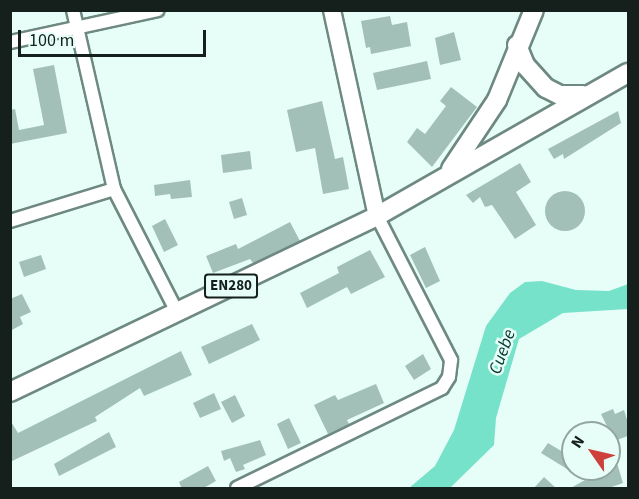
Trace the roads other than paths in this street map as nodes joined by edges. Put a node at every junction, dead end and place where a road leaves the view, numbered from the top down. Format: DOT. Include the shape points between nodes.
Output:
graph roads {
  1 [pos="73,10"];
  2 [pos="158,10"];
  3 [pos="332,10"];
  4 [pos="534,10"];
  5 [pos="76,29"];
  6 [pos="10,42"];
  7 [pos="517,45"];
  8 [pos="628,73"];
  9 [pos="587,95"];
  10 [pos="448,173"];
  11 [pos="114,189"];
  12 [pos="377,216"];
  13 [pos="10,220"];
  14 [pos="177,312"];
  15 [pos="10,392"];
  16 [pos="237,489"];
  1 -- 5 [label="street"];
  2 -- 5 [label="street"];
  3 -- 12 [label="main road"];
  4 -- 7 [label="main road, EN280"];
  5 -- 6 [label="street"];
  5 -- 11 [label="street"];
  7 -- 9 [label="main road" via="525,65 546,88 560,95"];
  7 -- 10 [label="main road, EN280" via="497,100"];
  8 -- 9 [label="main road, EN280"];
  9 -- 10 [label="main road, EN280"];
  10 -- 12 [label="main road, EN280"];
  11 -- 13 [label="street"];
  11 -- 14 [label="street"];
  12 -- 14 [label="main road, EN280"];
  12 -- 16 [label="street" via="451,360 449,377 442,388"];
  14 -- 15 [label="main road, EN280"];
}
